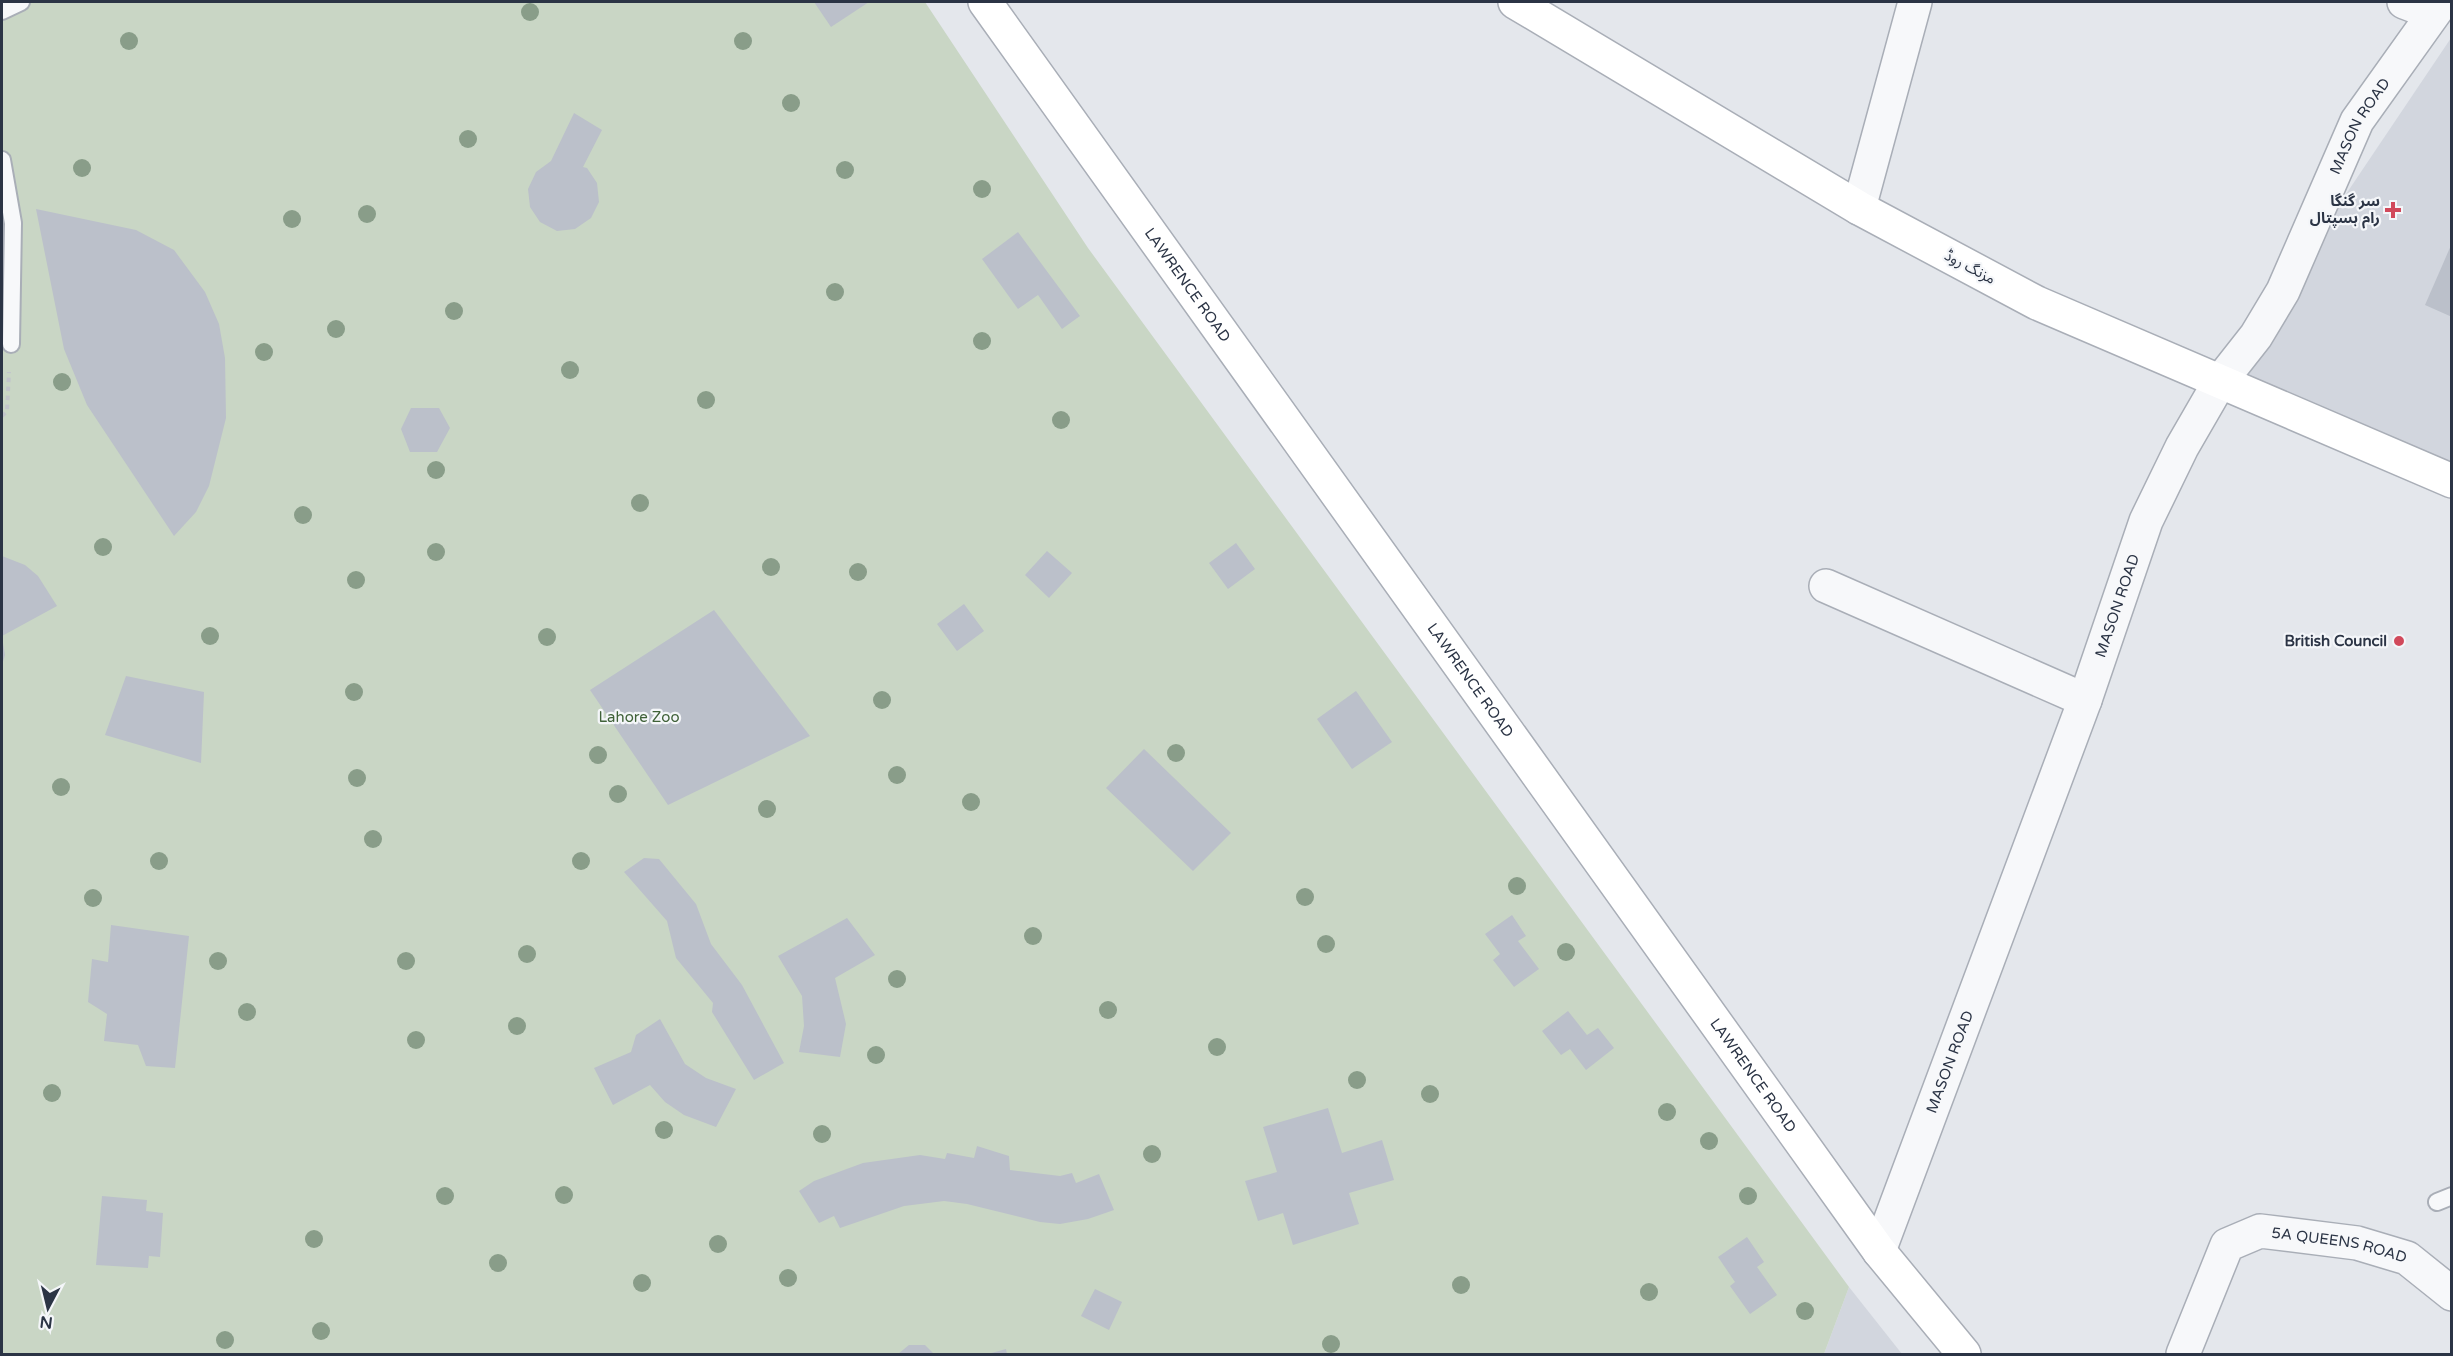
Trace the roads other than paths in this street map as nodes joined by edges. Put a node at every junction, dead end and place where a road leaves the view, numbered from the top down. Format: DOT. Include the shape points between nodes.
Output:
graph roads {
  1 [pos="21,2"];
  2 [pos="985,2"];
  3 [pos="1515,2"];
  4 [pos="1915,2"];
  5 [pos="2426,5"];
  6 [pos="2,11"];
  7 [pos="2,160"];
  8 [pos="1859,208"];
  9 [pos="6,340"];
  10 [pos="2219,382"];
  11 [pos="2451,481"];
  12 [pos="1826,586"];
  13 [pos="2085,700"];
  14 [pos="1879,1251"];
  15 [pos="2451,1294"];
  16 [pos="1964,1354"];
  17 [pos="2183,1354"];
  1 -- 6 [label="lane"];
  2 -- 14 [label="main road, LAWRENCE ROAD"];
  3 -- 8 [label="main road, مزنگ روڈ"];
  4 -- 8 [label="street"];
  5 -- 10 [label="street, MASON ROAD" via="2357,121 2283,291 2256,336"];
  7 -- 9 [label="lane" via="13,223"];
  8 -- 10 [label="main road, مزنگ روڈ" via="2037,303"];
  10 -- 11 [label="main road, مزنگ روڈ"];
  10 -- 13 [label="street, MASON ROAD" via="2146,521"];
  12 -- 13 [label="street"];
  13 -- 14 [label="street, MASON ROAD"];
  14 -- 16 [label="main road, LAWRENCE ROAD"];
  15 -- 17 [label="street, 5A QUEENS ROAD" via="2407,1258 2356,1243 2260,1231 2228,1245"];
}
